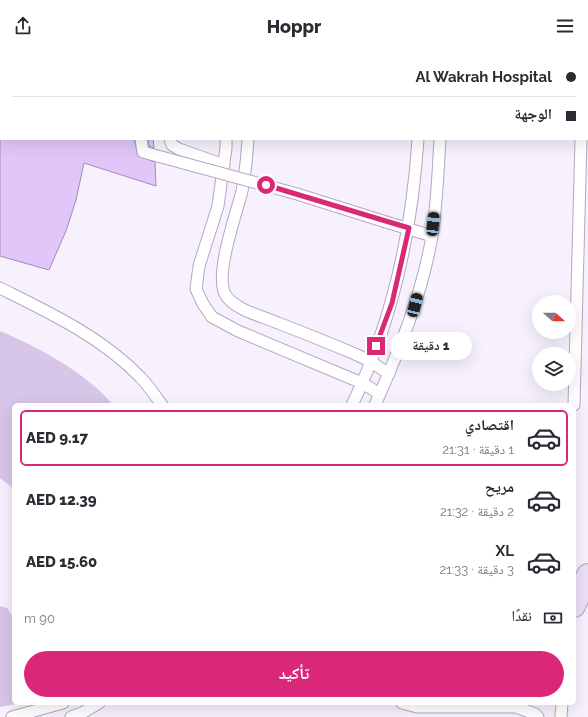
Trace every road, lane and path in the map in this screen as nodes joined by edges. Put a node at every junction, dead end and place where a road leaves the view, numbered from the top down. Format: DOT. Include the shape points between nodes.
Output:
graph roads {
  1 [pos="141,140"];
  2 [pos="170,140"];
  3 [pos="226,140"];
  4 [pos="248,140"];
  5 [pos="418,140"];
  6 [pos="440,140"];
  7 [pos="581,140"];
  8 [pos="224,165"];
  9 [pos="409,228"];
  10 [pos="432,236"];
  11 [pos="0,288"];
  12 [pos="370,361"];
  13 [pos="389,374"];
  14 [pos="362,383"];
  15 [pos="380,394"];
  16 [pos="160,403"];
  17 [pos="353,403"];
  18 [pos="376,403"];
  19 [pos="574,403"];
  20 [pos="588,575"];
  21 [pos="576,602"];
  22 [pos="55,705"];
  23 [pos="96,705"];
  24 [pos="410,705"];
  25 [pos="562,705"];
  26 [pos="12,717"];
  27 [pos="71,717"];
  28 [pos="538,717"];
  29 [pos="561,717"];
  1 -- 9 [label="lane, bridge" via="143,152"];
  2 -- 8 [label="lane" via="172,145 179,149"];
  3 -- 8 [label="lane"];
  4 -- 12 [label="lane" via="242,192 235,210 222,269 221,287 236,305"];
  5 -- 9 [label="lane" via="415,189"];
  6 -- 10 [label="lane"];
  7 -- 19 [label="lane"];
  8 -- 14 [label="lane" via="218,206 198,266 196,289 203,304 212,317 238,331"];
  9 -- 10 [label="lane"];
  9 -- 12 [label="lane" via="392,303"];
  10 -- 13 [label="lane" via="415,305"];
  11 -- 16 [label="lane" via="76,328 113,352 142,379"];
  12 -- 13 [label="lane"];
  12 -- 14 [label="lane"];
  13 -- 15 [label="lane"];
  14 -- 15 [label="lane"];
  14 -- 17 [label="lane"];
  15 -- 18 [label="lane"];
  20 -- 21 [label="main road"];
  22 -- 26 [label="lane"];
  23 -- 27 [label="lane"];
  24 -- 28 [label="lane" via="516,707"];
  25 -- 29 [label="lane"];
}
